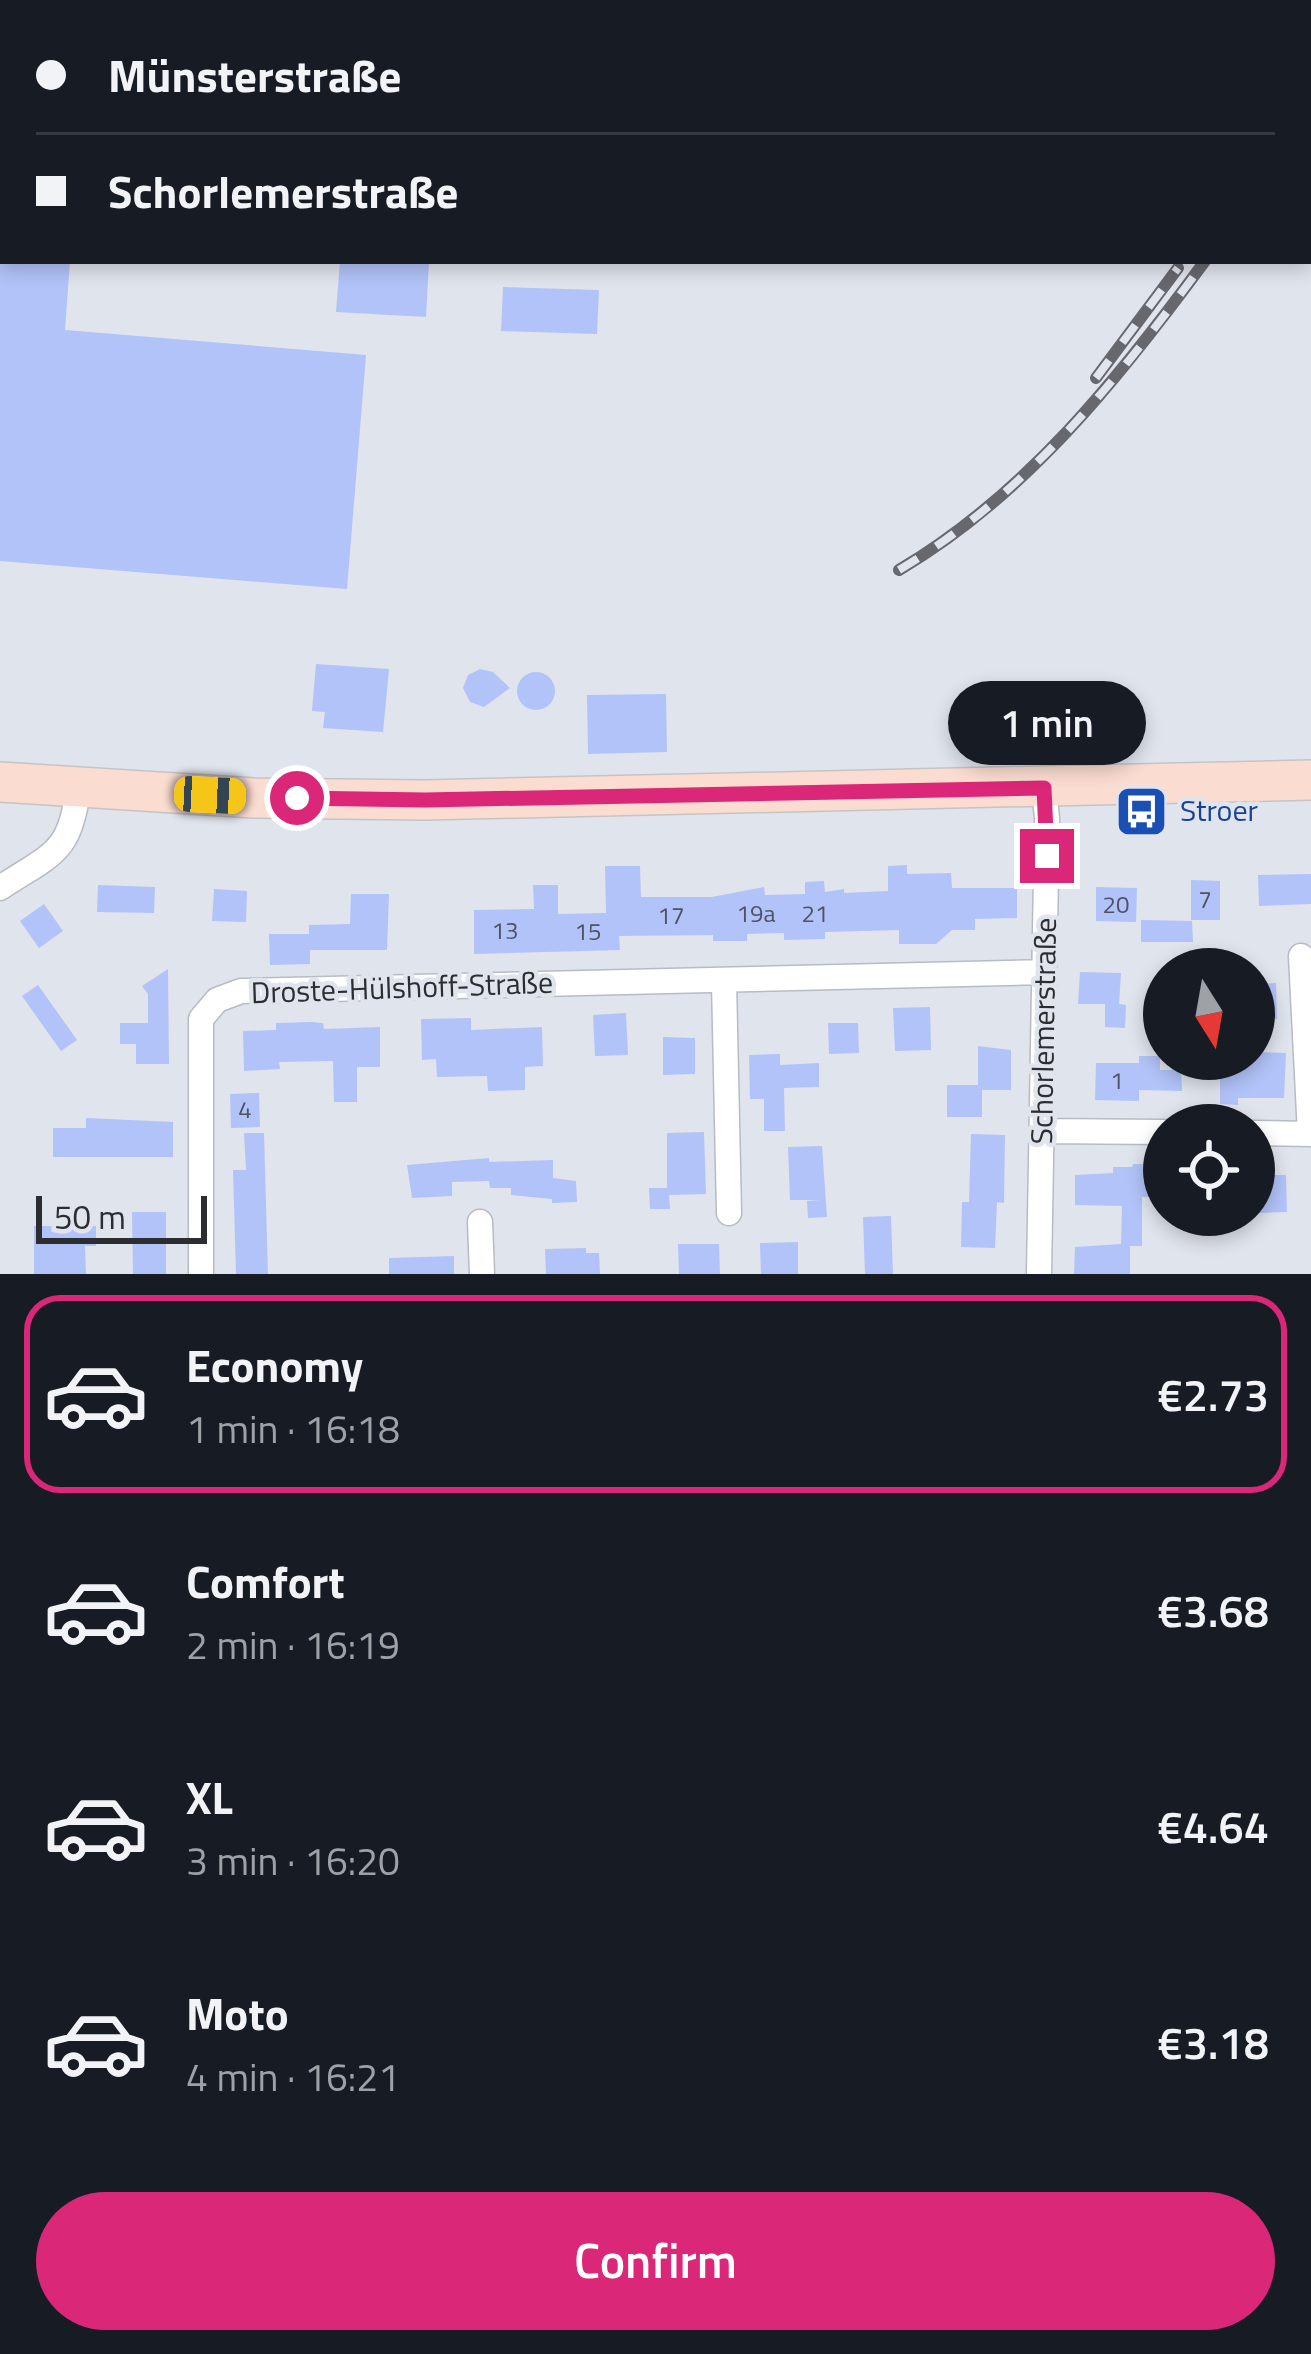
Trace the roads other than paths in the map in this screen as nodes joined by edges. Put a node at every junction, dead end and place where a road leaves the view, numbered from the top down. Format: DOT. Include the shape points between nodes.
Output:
graph roads {
  1 [pos="1311,780"];
  2 [pos="0,782"];
  3 [pos="78,788"];
  4 [pos="1044,788"];
  5 [pos="0,889"];
  6 [pos="1301,956"];
  7 [pos="1046,972"];
  8 [pos="724,981"];
  9 [pos="1043,1131"];
  10 [pos="1143,1132"];
  11 [pos="1275,1133"];
  12 [pos="1311,1134"];
  13 [pos="729,1213"];
  14 [pos="480,1222"];
  15 [pos="201,1274"];
  16 [pos="482,1274"];
  17 [pos="1040,1274"];
  1 -- 4 [label="main road"];
  2 -- 3 [label="main road"];
  3 -- 4 [label="main road" via="425,800"];
  3 -- 5 [label="street" via="71,834"];
  4 -- 7 [label="street, Schorlemerstraße"];
  6 -- 12 [label="street"];
  7 -- 8 [label="street, Droste-Hülshoff-Straße"];
  7 -- 9 [label="street, Schorlemerstraße"];
  8 -- 13 [label="street"];
  8 -- 15 [label="street, Droste-Hülshoff-Straße" via="241,991 217,1000 202,1019"];
  9 -- 10 [label="street"];
  9 -- 17 [label="street, Schorlemerstraße"];
  11 -- 12 [label="street"];
  14 -- 16 [label="street"];
}
